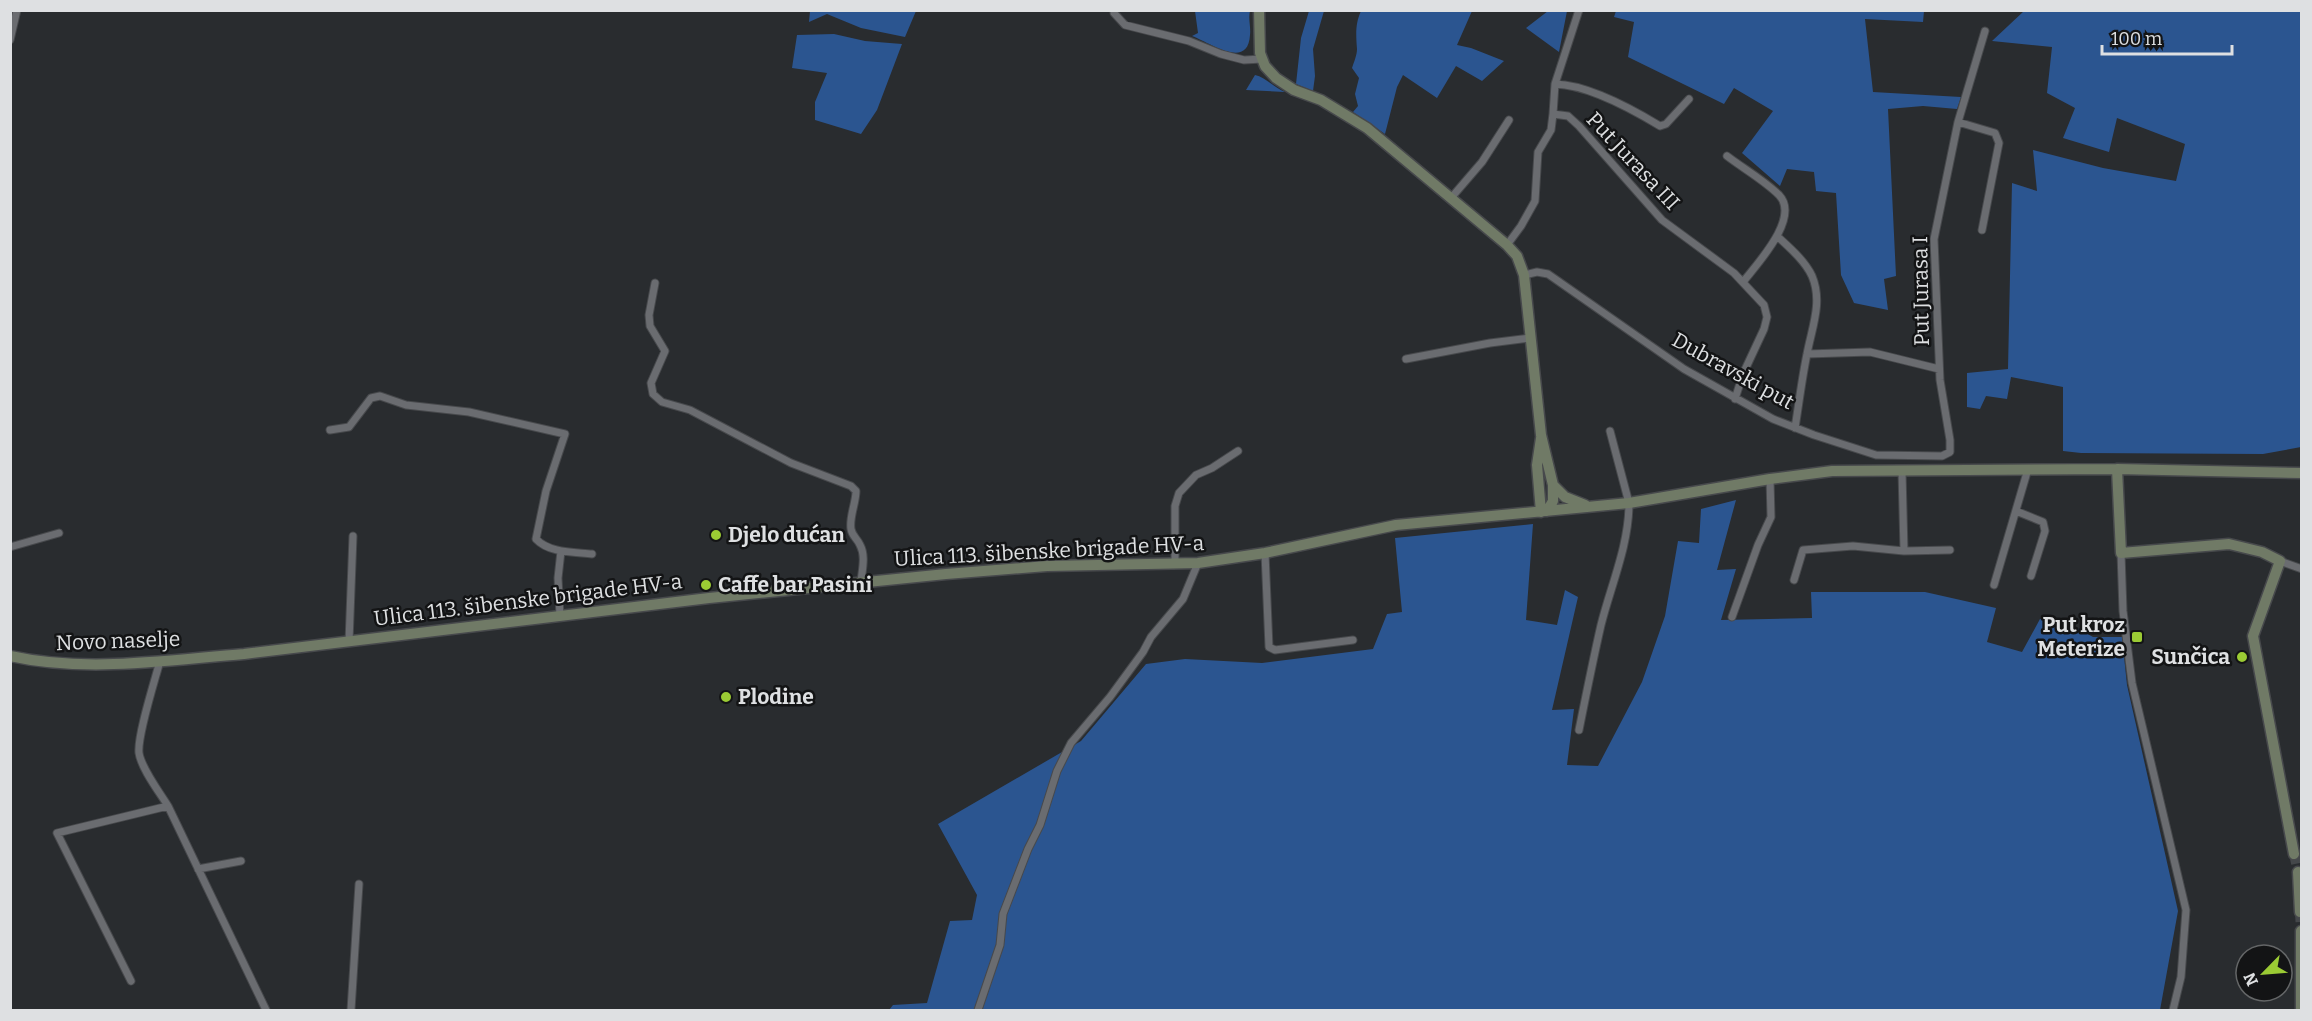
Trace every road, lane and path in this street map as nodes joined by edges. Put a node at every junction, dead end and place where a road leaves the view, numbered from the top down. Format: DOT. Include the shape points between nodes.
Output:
graph roads {
  1 [pos="17,10"];
  2 [pos="1115,10"];
  3 [pos="1260,10"];
  4 [pos="1579,10"];
  5 [pos="1985,32"];
  6 [pos="10,40"];
  7 [pos="1262,59"];
  8 [pos="1556,84"];
  9 [pos="1689,99"];
  10 [pos="1553,114"];
  11 [pos="1509,120"];
  12 [pos="1958,122"];
  13 [pos="1727,156"];
  14 [pos="1451,198"];
  15 [pos="1982,230"];
  16 [pos="1778,237"];
  17 [pos="1507,244"];
  18 [pos="1524,275"];
  19 [pos="1743,282"];
  20 [pos="655,283"];
  21 [pos="1530,338"];
  22 [pos="1807,354"];
  23 [pos="1406,359"];
  24 [pos="1940,369"];
  25 [pos="1735,399"];
  26 [pos="1796,428"];
  27 [pos="330,429"];
  28 [pos="1610,431"];
  29 [pos="1541,435"];
  30 [pos="1238,451"];
  31 [pos="1942,456"];
  32 [pos="2117,469"];
  33 [pos="2028,470"];
  34 [pos="1902,471"];
  35 [pos="2301,473"];
  36 [pos="1770,479"];
  37 [pos="1553,485"];
  38 [pos="1629,503"];
  39 [pos="1592,507"];
  40 [pos="1544,511"];
  41 [pos="2016,511"];
  42 [pos="59,533"];
  43 [pos="353,536"];
  44 [pos="10,547"];
  45 [pos="1950,550"];
  46 [pos="561,551"];
  47 [pos="1904,551"];
  48 [pos="1265,553"];
  49 [pos="2121,553"];
  50 [pos="592,554"];
  51 [pos="2280,561"];
  52 [pos="1175,563"];
  53 [pos="1198,563"];
  54 [pos="2301,569"];
  55 [pos="2031,576"];
  56 [pos="1794,580"];
  57 [pos="861,582"];
  58 [pos="1994,585"];
  59 [pos="560,616"];
  60 [pos="1732,617"];
  61 [pos="1353,640"];
  62 [pos="349,642"];
  63 [pos="227,655"];
  64 [pos="10,656"];
  65 [pos="160,661"];
  66 [pos="1579,730"];
  67 [pos="168,806"];
  68 [pos="2294,854"];
  69 [pos="241,861"];
  70 [pos="198,869"];
  71 [pos="2298,872"];
  72 [pos="359,884"];
  73 [pos="2300,912"];
  74 [pos="2301,931"];
  75 [pos="130,981"];
  76 [pos="266,1011"];
  77 [pos="351,1011"];
  78 [pos="978,1011"];
  79 [pos="2173,1011"];
  80 [pos="2301,1011"];
  1 -- 6 [label="street"];
  2 -- 7 [label="street" via="1125,25 1244,60"];
  3 -- 7 [label="main road" via="1258,39"];
  4 -- 8 [label="street, Put Jurasa III"];
  5 -- 12 [label="street, Put Jurasa I"];
  7 -- 14 [label="main road" via="1283,84 1321,100 1367,128"];
  8 -- 9 [label="street, Put Jurasa III" via="1570,84 1632,108 1660,126"];
  8 -- 10 [label="street, Put Jurasa III"];
  10 -- 17 [label="street, Put Jurasa III" via="1551,130 1538,152 1535,201"];
  10 -- 19 [label="street, Put Jurasa III" via="1568,116 1662,220"];
  11 -- 14 [label="street" via="1482,162"];
  12 -- 15 [label="street" via="1995,133 1999,142"];
  12 -- 24 [label="street, Put Jurasa I" via="1934,239"];
  13 -- 16 [label="street" via="1781,197 1785,214"];
  14 -- 17 [label="main road"];
  16 -- 19 [label="street"];
  16 -- 22 [label="street" via="1811,275 1817,294"];
  17 -- 18 [label="main road"];
  18 -- 21 [label="main road"];
  18 -- 25 [label="street, Dubravski put" via="1548,274 1684,369"];
  19 -- 25 [label="street, Put Jurasa III" via="1764,305 1767,317"];
  20 -- 57 [label="street" via="650,326 665,351 651,383 653,394 662,402 690,410 792,463 851,486 856,498 850,527 864,554"];
  21 -- 23 [label="street"];
  21 -- 29 [label="main road"];
  22 -- 24 [label="street" via="1870,352"];
  22 -- 26 [label="street"];
  24 -- 31 [label="street, Put Jurasa I" via="1950,440 1950,452"];
  25 -- 26 [label="street, Dubravski put"];
  26 -- 31 [label="street, Dubravski put" via="1876,455"];
  27 -- 46 [label="street" via="348,427 371,398 380,396 406,405 469,412 565,434 536,538 541,544"];
  28 -- 38 [label="street"];
  29 -- 37 [label="main road"];
  29 -- 40 [label="main road" via="1537,465"];
  30 -- 52 [label="street" via="1196,475 1179,493 1175,506"];
  32 -- 33 [label="main road, Ulica 113. šibenske brigade HV-a"];
  32 -- 35 [label="main road, Ulica 113. šibenske brigade HV-a"];
  32 -- 49 [label="main road"];
  33 -- 34 [label="main road, Ulica 113. šibenske brigade HV-a"];
  33 -- 41 [label="street"];
  34 -- 36 [label="main road, Ulica 113. šibenske brigade HV-a" via="1832,471"];
  34 -- 47 [label="street"];
  36 -- 38 [label="main road, Ulica 113. šibenske brigade HV-a"];
  36 -- 60 [label="street" via="1771,518"];
  37 -- 39 [label="main road" via="1573,502"];
  37 -- 40 [label="main road" via="1553,501"];
  38 -- 39 [label="main road, Ulica 113. šibenske brigade HV-a"];
  38 -- 66 [label="street" via="1627,532 1601,625"];
  39 -- 40 [label="main road, Ulica 113. šibenske brigade HV-a"];
  40 -- 48 [label="main road, Ulica 113. šibenske brigade HV-a" via="1396,525"];
  41 -- 55 [label="street" via="2043,522 2045,531"];
  41 -- 58 [label="street"];
  42 -- 44 [label="street"];
  43 -- 62 [label="street"];
  45 -- 47 [label="street"];
  46 -- 50 [label="street"];
  46 -- 59 [label="street"];
  47 -- 56 [label="street" via="1853,546 1803,550"];
  48 -- 53 [label="main road, Ulica 113. šibenske brigade HV-a"];
  48 -- 61 [label="street" via="1269,647 1275,650"];
  49 -- 51 [label="main road" via="2229,544"];
  49 -- 79 [label="street" via="2132,683 2186,910 2181,977"];
  51 -- 54 [label="street"];
  51 -- 68 [label="main road" via="2253,636"];
  52 -- 53 [label="main road, Ulica 113. šibenske brigade HV-a"];
  52 -- 57 [label="main road, Ulica 113. šibenske brigade HV-a" via="1047,566"];
  53 -- 78 [label="street" via="1183,599 1071,743 1057,771 1040,825 1003,914 1000,945"];
  57 -- 59 [label="main road, Ulica 113. šibenske brigade HV-a"];
  59 -- 62 [label="main road, Ulica 113. šibenske brigade HV-a"];
  62 -- 63 [label="main road, Ulica 113. šibenske brigade HV-a"];
  63 -- 65 [label="main road, Novo naselje"];
  64 -- 65 [label="main road, Novo naselje" via="42,663"];
  65 -- 67 [label="street" via="139,752"];
  67 -- 70 [label="street"];
  67 -- 75 [label="street" via="57,833"];
  69 -- 70 [label="street"];
  70 -- 76 [label="street"];
  71 -- 73 [label="main road"];
  72 -- 77 [label="street"];
  74 -- 80 [label="main road"];
}
